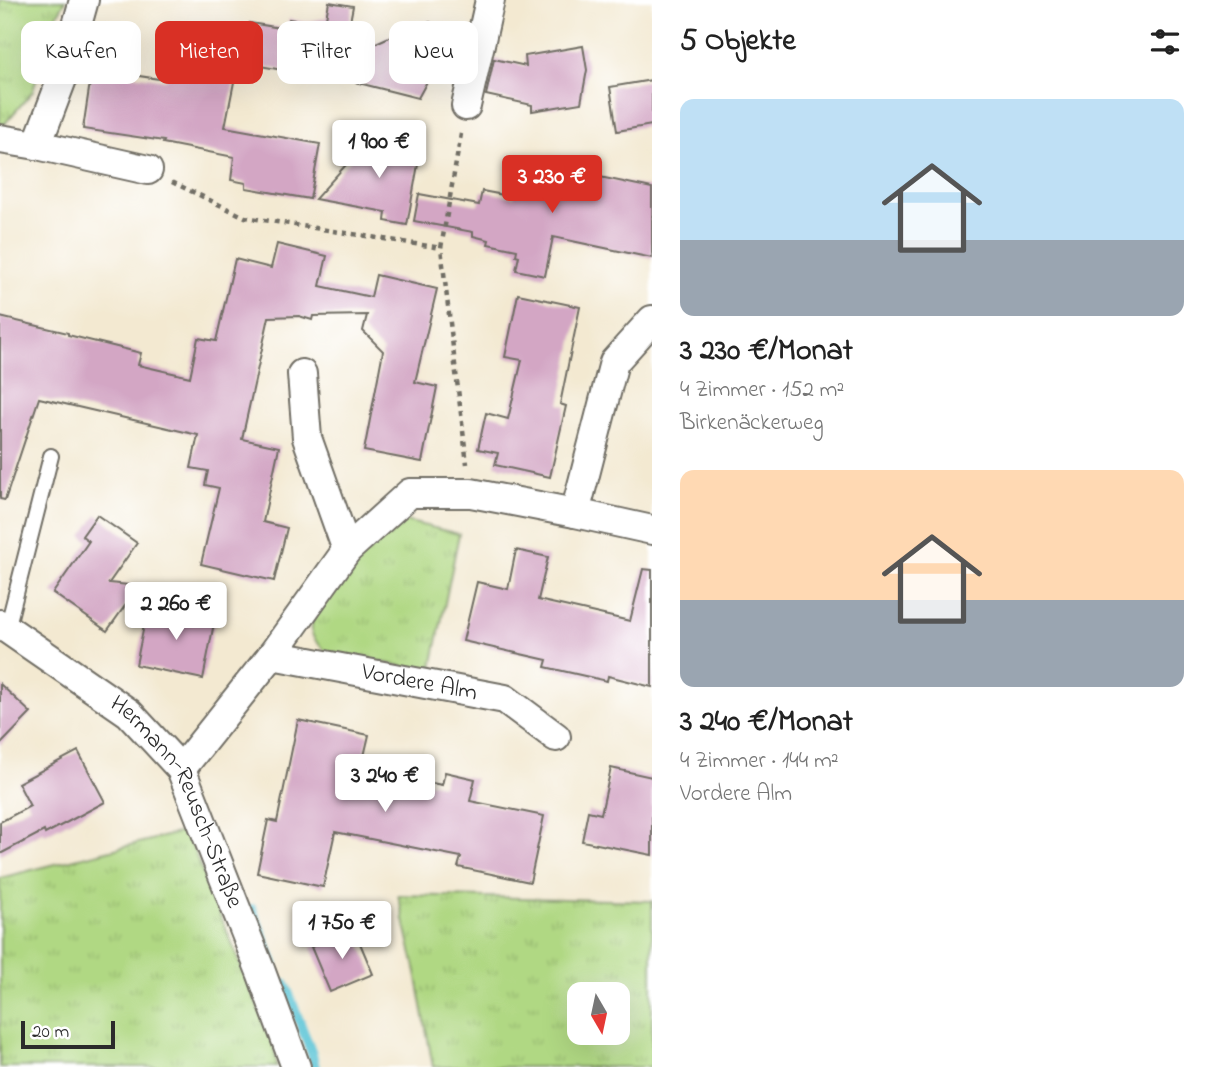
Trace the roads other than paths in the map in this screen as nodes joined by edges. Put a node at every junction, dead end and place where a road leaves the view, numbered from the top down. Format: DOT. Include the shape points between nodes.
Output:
graph roads {
  1 [pos="84,0"];
  2 [pos="490,0"];
  3 [pos="466,106"];
  4 [pos="0,139"];
  5 [pos="37,145"];
  6 [pos="148,170"];
  7 [pos="652,320"];
  8 [pos="302,374"];
  9 [pos="51,456"];
  10 [pos="575,513"];
  11 [pos="652,530"];
  12 [pos="347,550"];
  13 [pos="3,626"];
  14 [pos="272,655"];
  15 [pos="556,737"];
  16 [pos="181,769"];
  17 [pos="296,1067"];
  1 -- 5 [label="street"];
  2 -- 3 [label="street"];
  4 -- 5 [label="street"];
  5 -- 6 [label="street"];
  7 -- 10 [label="street" via="614,362"];
  8 -- 12 [label="street" via="307,438"];
  9 -- 13 [label="lane, Hermann-Reusch-Straße"];
  10 -- 11 [label="street"];
  10 -- 12 [label="street" via="471,493 410,493"];
  12 -- 14 [label="street"];
  13 -- 16 [label="street, Hermann-Reusch-Straße" via="129,713"];
  14 -- 15 [label="street, Vordere Alm" via="505,699"];
  14 -- 16 [label="street"];
  16 -- 17 [label="street, Hermann-Reusch-Straße"];
}
